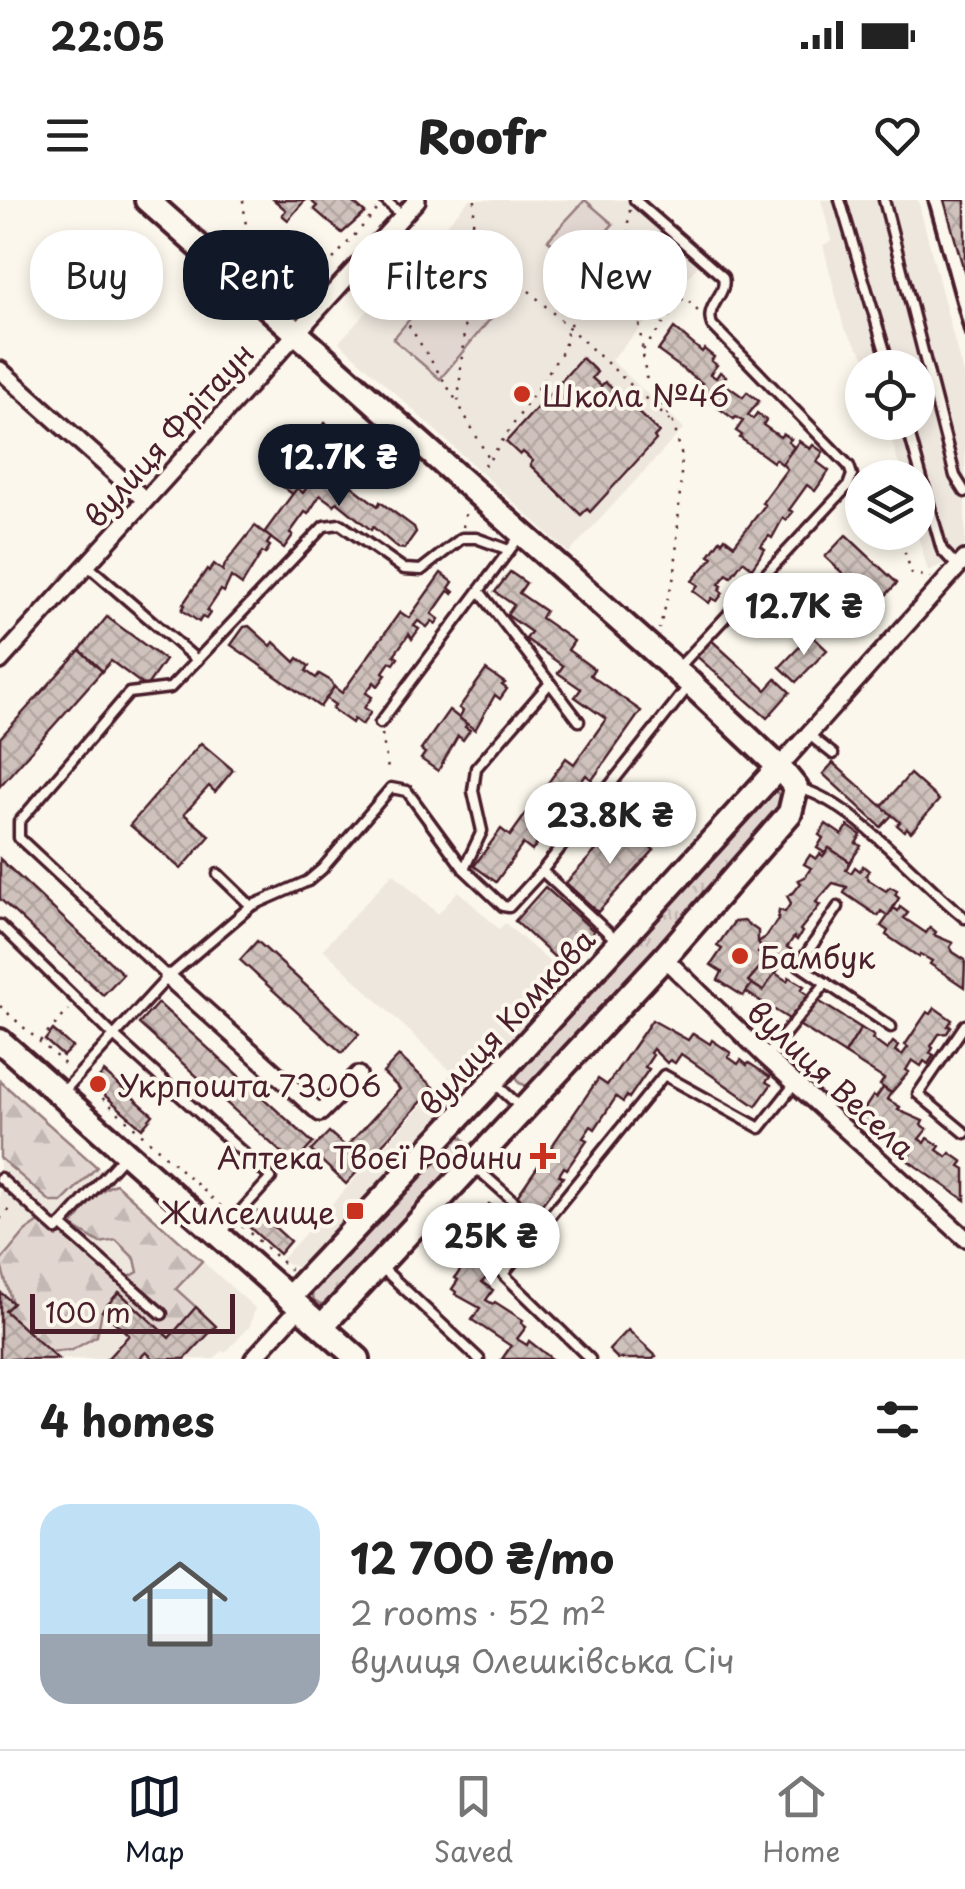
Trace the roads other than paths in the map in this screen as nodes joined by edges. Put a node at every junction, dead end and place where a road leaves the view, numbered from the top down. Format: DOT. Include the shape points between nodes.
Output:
graph roads {
  1 [pos="147,200"];
  2 [pos="386,200"];
  3 [pos="417,200"];
  4 [pos="633,200"];
  5 [pos="840,200"];
  6 [pos="884,200"];
  7 [pos="403,216"];
  8 [pos="288,326"];
  9 [pos="885,350"];
  10 [pos="0,370"];
  11 [pos="911,440"];
  12 [pos="965,492"];
  13 [pos="145,500"];
  14 [pos="516,541"];
  15 [pos="87,565"];
  16 [pos="959,567"];
  17 [pos="480,592"];
  18 [pos="197,660"];
  19 [pos="0,661"];
  20 [pos="683,677"];
  21 [pos="550,683"];
  22 [pos="380,722"];
  23 [pos="579,722"];
  24 [pos="808,734"];
  25 [pos="833,754"];
  26 [pos="779,766"];
  27 [pos="796,788"];
  28 [pos="464,869"];
  29 [pos="542,871"];
  30 [pos="218,874"];
  31 [pos="251,906"];
  32 [pos="838,907"];
  33 [pos="965,918"];
  34 [pos="0,926"];
  35 [pos="619,943"];
  36 [pos="664,958"];
  37 [pos="168,977"];
  38 [pos="826,984"];
  39 [pos="965,1025"];
  40 [pos="891,1027"];
  41 [pos="114,1036"];
  42 [pos="0,1041"];
  43 [pos="766,1058"];
  44 [pos="358,1075"];
  45 [pos="493,1081"];
  46 [pos="795,1084"];
  47 [pos="60,1095"];
  48 [pos="522,1109"];
  49 [pos="965,1134"];
  50 [pos="126,1154"];
  51 [pos="471,1163"];
  52 [pos="0,1178"];
  53 [pos="61,1225"];
  54 [pos="542,1226"];
  55 [pos="226,1227"];
  56 [pos="965,1238"];
  57 [pos="377,1263"];
  58 [pos="294,1302"];
  59 [pos="162,1314"];
  60 [pos="322,1326"];
  61 [pos="253,1359"];
  62 [pos="358,1359"];
  63 [pos="479,1359"];
  64 [pos="590,1359"];
  1 -- 8 [label="street"];
  2 -- 7 [label="lane"];
  3 -- 7 [label="street, вулиця Фрітаун"];
  4 -- 20 [label="lane" via="723,276 724,288 710,310 712,324 852,475"];
  5 -- 9 [label="lane"];
  6 -- 12 [label="lane" via="955,476"];
  7 -- 8 [label="street, вулиця Фрітаун"];
  8 -- 13 [label="street, вулиця Фрітаун"];
  8 -- 14 [label="street" via="469,484"];
  10 -- 13 [label="street"];
  11 -- 16 [label="lane" via="942,550"];
  13 -- 15 [label="street, вулиця Фрітаун"];
  14 -- 17 [label="lane"];
  14 -- 18 [label="lane" via="462,538 413,572 332,522"];
  14 -- 20 [label="street"];
  15 -- 18 [label="lane"];
  15 -- 19 [label="street, вулиця Фрітаун"];
  16 -- 24 [label="street, вулиця Комкова"];
  17 -- 21 [label="lane"];
  17 -- 22 [label="lane"];
  18 -- 37 [label="lane" via="170,688 129,693 17,830"];
  20 -- 26 [label="street"];
  20 -- 29 [label="lane"];
  21 -- 23 [label="lane"];
  21 -- 28 [label="lane" via="476,768 472,791 482,831"];
  24 -- 25 [label="lane"];
  24 -- 26 [label="street, вулиця Комкова"];
  26 -- 27 [label="street"];
  26 -- 35 [label="street, вулиця Комкова"];
  27 -- 33 [label="lane" via="821,794"];
  27 -- 36 [label="street" via="790,812"];
  28 -- 29 [label="lane" via="508,907"];
  28 -- 31 [label="lane" via="407,791 391,788 308,881"];
  29 -- 35 [label="lane"];
  30 -- 31 [label="lane"];
  31 -- 37 [label="lane"];
  32 -- 38 [label="lane" via="798,965"];
  34 -- 41 [label="lane"];
  35 -- 45 [label="street, вулиця Комкова"];
  36 -- 43 [label="street, вулиця Весела"];
  36 -- 48 [label="street"];
  37 -- 41 [label="lane"];
  37 -- 44 [label="street" via="320,1113"];
  38 -- 40 [label="lane"];
  38 -- 43 [label="lane"];
  39 -- 49 [label="lane" via="918,1094"];
  41 -- 47 [label="lane"];
  41 -- 55 [label="lane" via="272,1178"];
  42 -- 47 [label="street"];
  43 -- 46 [label="street, вулиця Весела"];
  45 -- 48 [label="lane"];
  45 -- 58 [label="street, вулиця Комкова"];
  46 -- 54 [label="lane" via="760,1128 664,1075"];
  46 -- 56 [label="street, вулиця Весела"];
  47 -- 50 [label="street"];
  48 -- 51 [label="street"];
  50 -- 53 [label="lane"];
  50 -- 55 [label="street"];
  51 -- 54 [label="lane"];
  51 -- 57 [label="street"];
  52 -- 53 [label="lane" via="57,1230"];
  53 -- 59 [label="lane"];
  54 -- 64 [label="lane" via="504,1274"];
  55 -- 58 [label="street"];
  57 -- 60 [label="street"];
  57 -- 63 [label="lane"];
  58 -- 60 [label="street"];
  58 -- 61 [label="street, вулиця Комкова"];
  60 -- 62 [label="street"];
}
